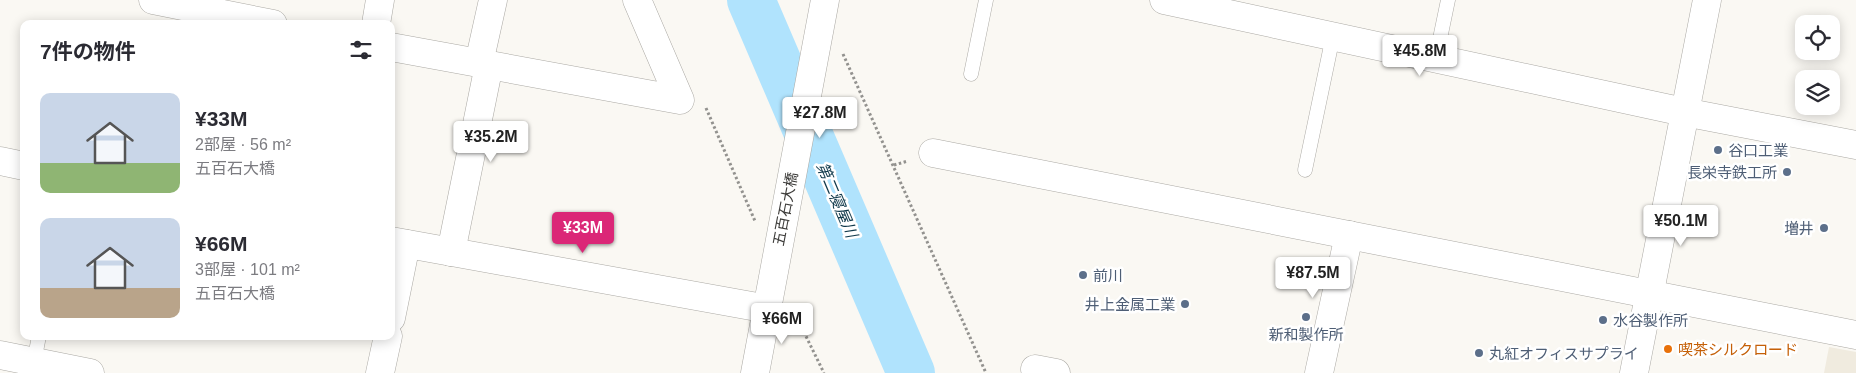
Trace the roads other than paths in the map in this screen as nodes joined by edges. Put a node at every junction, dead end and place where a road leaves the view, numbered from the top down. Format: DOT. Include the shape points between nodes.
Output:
graph roads {
  1 [pos="153,0"];
  2 [pos="380,0"];
  3 [pos="493,0"];
  4 [pos="637,0"];
  5 [pos="986,0"];
  6 [pos="1164,0"];
  7 [pos="1448,0"];
  8 [pos="1707,0"];
  9 [pos="824,2"];
  10 [pos="254,20"];
  11 [pos="377,20"];
  12 [pos="1333,36"];
  13 [pos="395,48"];
  14 [pos="1436,58"];
  15 [pos="484,64"];
  16 [pos="971,74"];
  17 [pos="1684,112"];
  18 [pos="1856,145"];
  19 [pos="932,153"];
  20 [pos="0,161"];
  21 [pos="20,165"];
  22 [pos="1304,170"];
  23 [pos="1349,234"];
  24 [pos="399,242"];
  25 [pos="451,252"];
  26 [pos="395,280"];
  27 [pos="1650,294"];
  28 [pos="780,307"];
  29 [pos="1856,335"];
  30 [pos="387,340"];
  31 [pos="36,349"];
  32 [pos="0,355"];
  33 [pos="90,373"];
  34 [pos="380,373"];
  35 [pos="755,373"];
  36 [pos="1319,373"];
  37 [pos="1634,373"];
  1 -- 10 [label="street"];
  2 -- 11 [label="street"];
  3 -- 15 [label="street"];
  4 -- 15 [label="street" via="680,100"];
  5 -- 16 [label="lane"];
  6 -- 12 [label="street"];
  7 -- 14 [label="lane"];
  8 -- 17 [label="street"];
  9 -- 28 [label="street, 五百石大橋" via="774,266"];
  12 -- 14 [label="street"];
  12 -- 22 [label="lane"];
  13 -- 15 [label="street"];
  14 -- 17 [label="street"];
  15 -- 25 [label="street"];
  17 -- 18 [label="street"];
  17 -- 27 [label="street"];
  19 -- 23 [label="street"];
  20 -- 21 [label="street"];
  23 -- 27 [label="street"];
  23 -- 36 [label="street"];
  24 -- 25 [label="street"];
  24 -- 26 [label="street"];
  25 -- 28 [label="street"];
  27 -- 29 [label="street"];
  27 -- 37 [label="street"];
  28 -- 35 [label="street, 五百石大橋"];
  30 -- 34 [label="street"];
  31 -- 32 [label="street"];
  31 -- 33 [label="street"];
}
